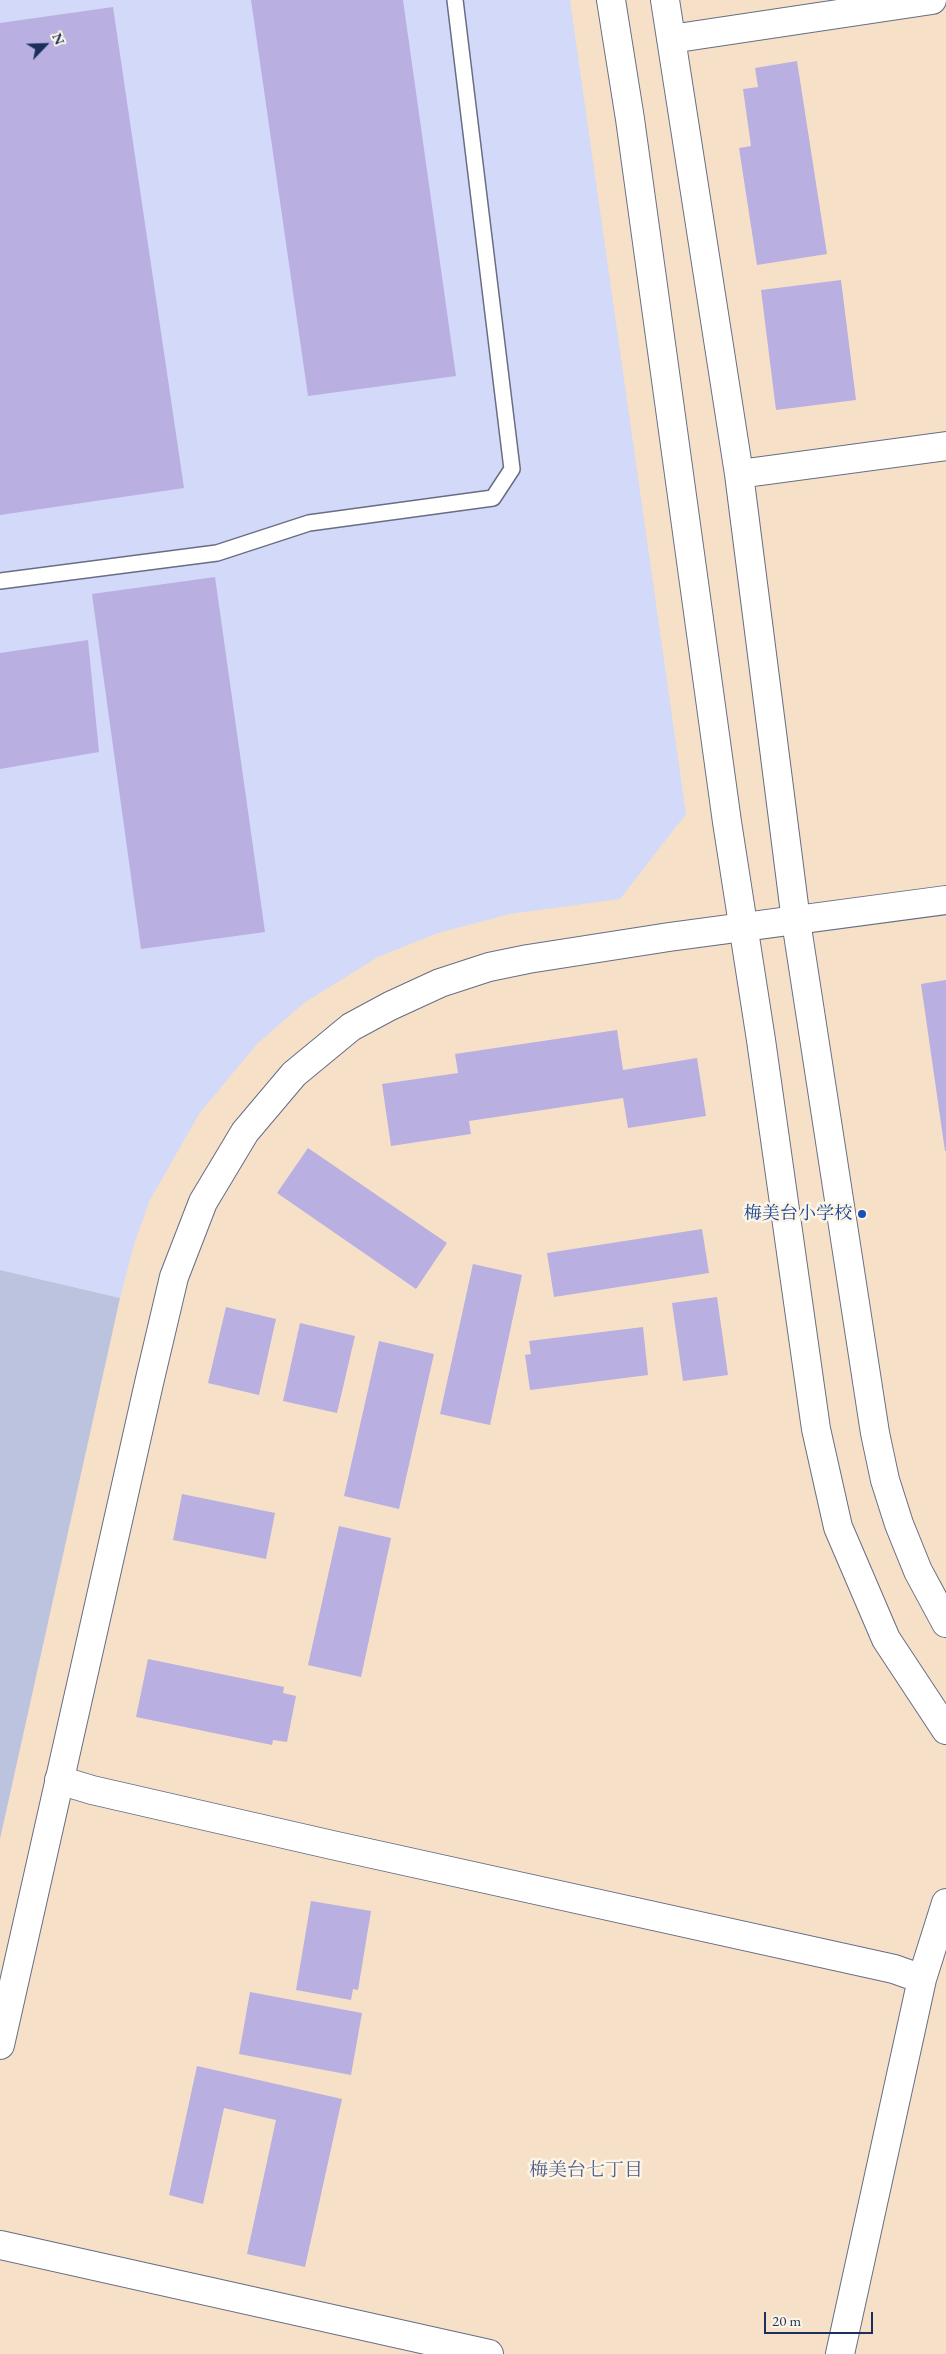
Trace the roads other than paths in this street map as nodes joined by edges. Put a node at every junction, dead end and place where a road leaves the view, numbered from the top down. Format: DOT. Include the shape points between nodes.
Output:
graph roads {
  1 [pos="455,0"];
  2 [pos="610,0"];
  3 [pos="666,0"];
  4 [pos="932,0"];
  5 [pos="671,39"];
  6 [pos="946,446"];
  7 [pos="739,474"];
  8 [pos="0,580"];
  9 [pos="946,900"];
  10 [pos="796,921"];
  11 [pos="743,928"];
  12 [pos="946,1623"];
  13 [pos="946,1730"];
  14 [pos="59,1780"];
  15 [pos="946,1903"];
  16 [pos="922,1978"];
  17 [pos="0,2045"];
  18 [pos="0,2245"];
  19 [pos="489,2354"];
  20 [pos="840,2354"];
  1 -- 8 [label="lane" via="512,469 493,498 309,523 217,553"];
  2 -- 11 [label="street" via="630,119"];
  3 -- 5 [label="street"];
  4 -- 5 [label="street"];
  5 -- 7 [label="street"];
  6 -- 7 [label="street"];
  7 -- 10 [label="street"];
  9 -- 10 [label="street"];
  10 -- 11 [label="street"];
  10 -- 12 [label="street" via="885,1480 918,1571"];
  11 -- 13 [label="street" via="816,1429 838,1527 886,1639"];
  11 -- 14 [label="street" via="528,959 489,967 440,983 351,1028 294,1074 245,1132 203,1202 174,1277"];
  14 -- 16 [label="street" via="332,1845 894,1969"];
  14 -- 17 [label="street"];
  15 -- 16 [label="street"];
  16 -- 20 [label="street"];
  18 -- 19 [label="street"];
}
